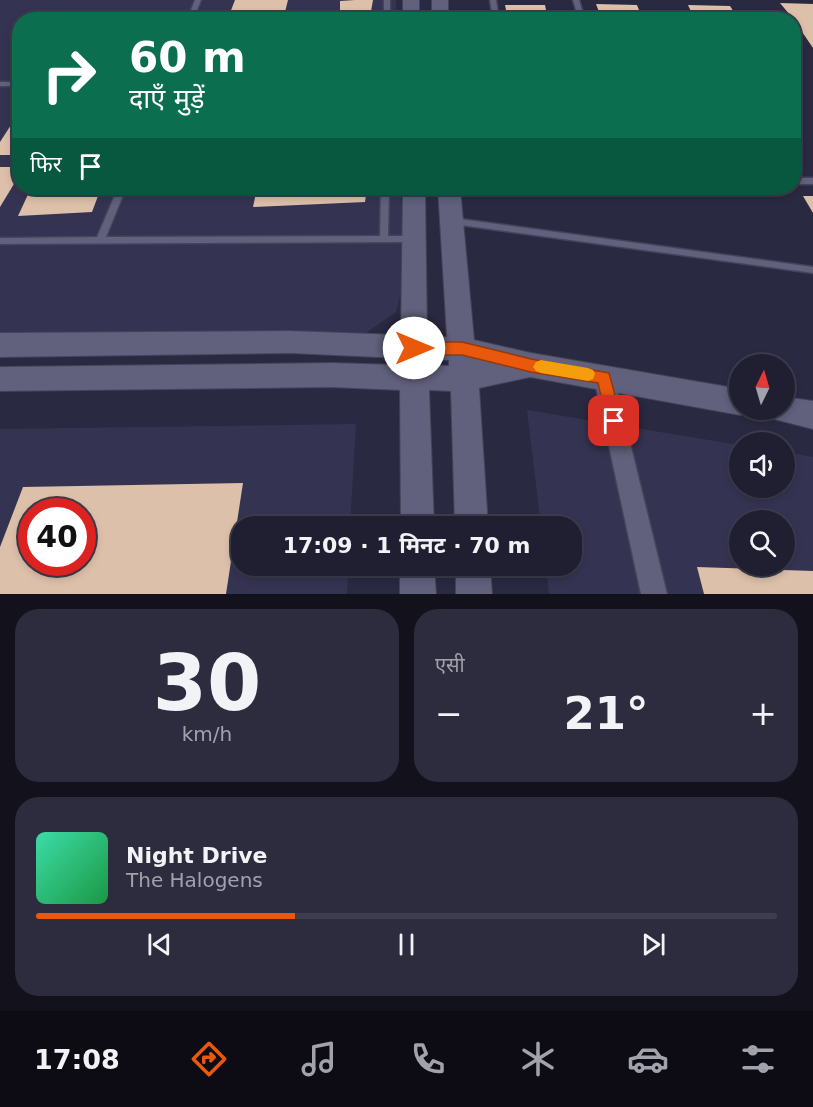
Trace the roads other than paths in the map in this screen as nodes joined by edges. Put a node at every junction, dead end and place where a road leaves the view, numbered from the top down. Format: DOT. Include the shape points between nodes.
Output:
graph roads {
  1 [pos="119,195"];
  2 [pos="386,195"];
  3 [pos="414,195"];
  4 [pos="449,195"];
  5 [pos="451,220"];
  6 [pos="384,239"];
  7 [pos="415,239"];
  8 [pos="0,241"];
  9 [pos="100,241"];
  10 [pos="813,270"];
  11 [pos="0,345"];
  12 [pos="414,348"];
  13 [pos="462,349"];
  14 [pos="531,365"];
  15 [pos="604,377"];
  16 [pos="414,378"];
  17 [pos="462,379"];
  18 [pos="0,380"];
  19 [pos="729,400"];
  20 [pos="795,412"];
  21 [pos="813,415"];
  22 [pos="417,516"];
  23 [pos="471,516"];
  24 [pos="417,576"];
  25 [pos="473,576"];
  26 [pos="418,594"];
  27 [pos="474,594"];
  28 [pos="654,594"];
  1 -- 9 [label="lane"];
  2 -- 6 [label="lane"];
  3 -- 7 [label="street"];
  4 -- 5 [label="street"];
  5 -- 10 [label="lane"];
  5 -- 13 [label="street"];
  6 -- 7 [label="lane"];
  6 -- 9 [label="lane"];
  7 -- 12 [label="street"];
  8 -- 9 [label="lane"];
  11 -- 12 [label="street" via="290,342"];
  12 -- 13 [label="street"];
  12 -- 16 [label="street"];
  13 -- 14 [label="street"];
  13 -- 17 [label="street"];
  14 -- 15 [label="street"];
  14 -- 17 [label="street"];
  15 -- 19 [label="street"];
  15 -- 28 [label="street"];
  16 -- 17 [label="street"];
  16 -- 18 [label="street" via="319,375"];
  16 -- 22 [label="street"];
  17 -- 23 [label="street"];
  20 -- 21 [label="street"];
  24 -- 26 [label="street"];
  25 -- 27 [label="street"];
}
